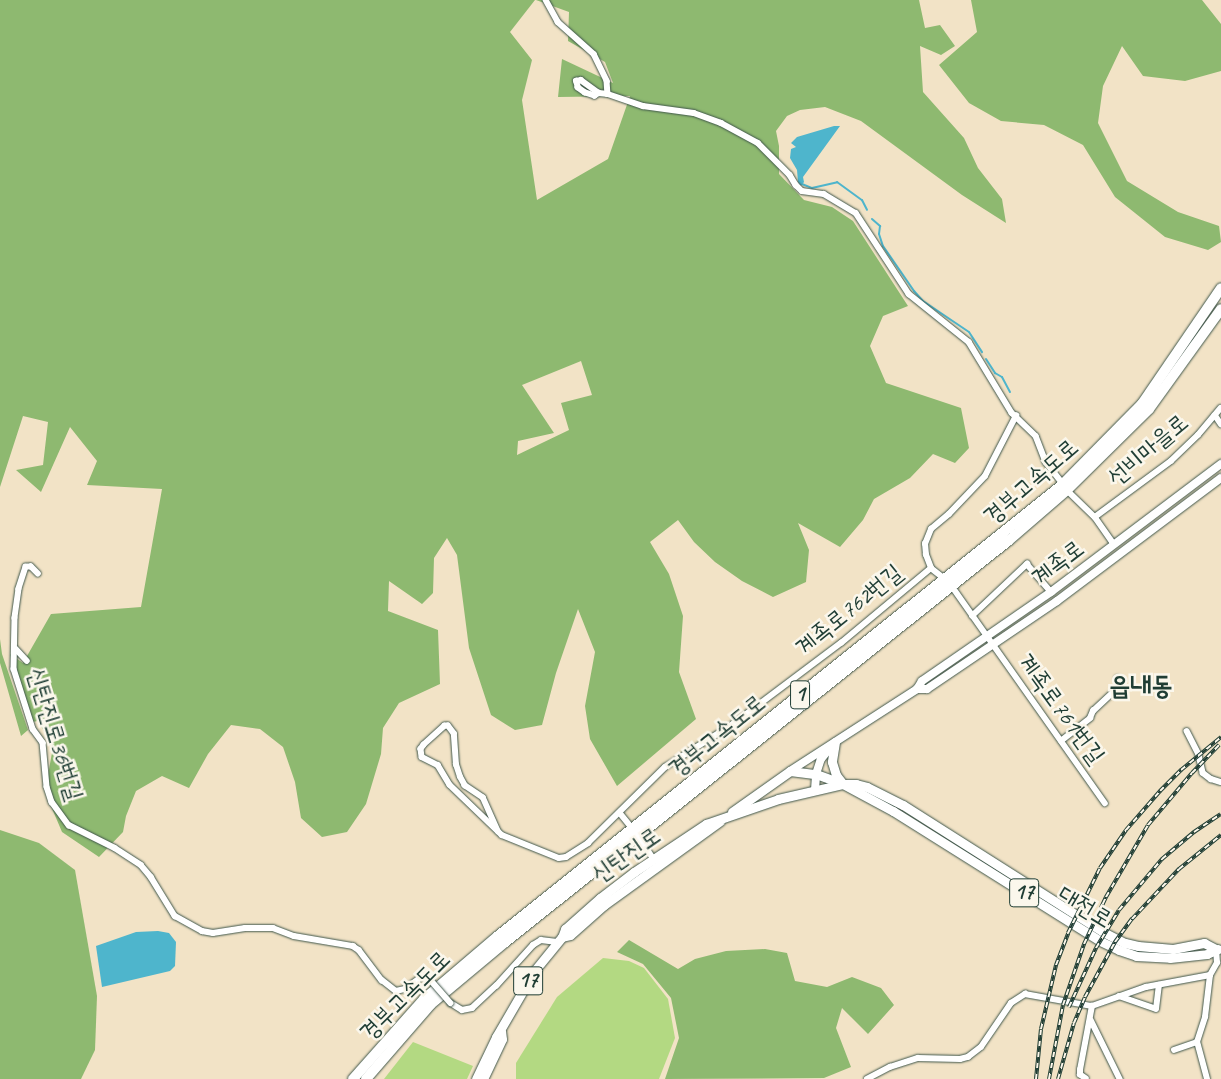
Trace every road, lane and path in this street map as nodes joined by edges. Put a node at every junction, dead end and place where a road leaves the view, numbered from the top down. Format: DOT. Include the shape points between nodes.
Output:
graph roads {
  1 [pos="546,0"];
  2 [pos="597,94"];
  3 [pos="608,94"];
  4 [pos="1221,288"];
  5 [pos="1221,308"];
  6 [pos="1221,408"];
  7 [pos="1215,415"];
  8 [pos="1016,416"];
  9 [pos="1221,424"];
  10 [pos="1221,464"];
  11 [pos="1221,478"];
  12 [pos="1061,481"];
  13 [pos="1070,493"];
  14 [pos="1095,517"];
  15 [pos="1114,544"];
  16 [pos="931,568"];
  17 [pos="38,574"];
  18 [pos="945,579"];
  19 [pos="954,590"];
  20 [pos="1051,592"];
  21 [pos="972,616"];
  22 [pos="986,636"];
  23 [pos="992,645"];
  24 [pos="16,649"];
  25 [pos="27,661"];
  26 [pos="1118,679"];
  27 [pos="917,689"];
  28 [pos="1187,731"];
  29 [pos="1061,741"];
  30 [pos="835,742"];
  31 [pos="790,771"];
  32 [pos="816,774"];
  33 [pos="1221,782"];
  34 [pos="843,784"];
  35 [pos="815,790"];
  36 [pos="1105,803"];
  37 [pos="620,813"];
  38 [pos="724,818"];
  39 [pos="629,824"];
  40 [pos="498,832"];
  41 [pos="641,840"];
  42 [pos="654,859"];
  43 [pos="559,939"];
  44 [pos="1219,948"];
  45 [pos="1210,975"];
  46 [pos="1159,985"];
  47 [pos="1119,996"];
  48 [pos="1092,1006"];
  49 [pos="1091,1020"];
  50 [pos="501,1031"];
  51 [pos="1198,1042"];
  52 [pos="1174,1050"];
  53 [pos="353,1079"];
  54 [pos="366,1079"];
  55 [pos="476,1079"];
  56 [pos="483,1079"];
  57 [pos="866,1079"];
  58 [pos="1086,1079"];
  59 [pos="1120,1079"];
  60 [pos="1207,1079"];
  1 -- 3 [label="street" via="558,22 594,54 607,81"];
  2 -- 3 [label="street"];
  3 -- 8 [label="street" via="643,106 694,113 721,123 758,143 802,191 824,194 856,213 910,294 969,342"];
  4 -- 53 [label="highway, 경부고속도로 / 1" via="1142,404 1062,485 498,936 424,1000"];
  5 -- 54 [label="highway, 경부고속도로 / 1" via="1149,409 1067,490 1000,548 496,949 431,1004"];
  6 -- 7 [label="street, 선비마을로"];
  7 -- 9 [label="street"];
  7 -- 14 [label="street, 선비마을로" via="1171,461"];
  8 -- 12 [label="street" via="1036,436 1046,462"];
  8 -- 16 [label="street, 계족로762번길" via="986,476 931,529 925,544"];
  10 -- 15 [label="main road, 계족로"];
  11 -- 23 [label="main road, 계족로" via="1057,601"];
  13 -- 14 [label="street"];
  14 -- 15 [label="street"];
  15 -- 20 [label="main road, 계족로"];
  16 -- 18 [label="street, 계족로762번길"];
  16 -- 37 [label="street, 계족로762번길" via="841,643 733,724 666,767"];
  17 -- 24 [label="street, 신탄진로36번길" via="31,567 26,567 19,589 15,618"];
  19 -- 21 [label="street"];
  20 -- 21 [label="street" via="1027,564"];
  20 -- 22 [label="main road, 계족로"];
  21 -- 22 [label="street"];
  22 -- 23 [label="street, 계족로761번길"];
  22 -- 27 [label="main road, 계족로" via="922,681"];
  23 -- 27 [label="main road, 계족로" via="926,689"];
  23 -- 29 [label="street, 계족로761번길"];
  24 -- 25 [label="street"];
  24 -- 43 [label="street, 신탄진로36번길, bridge" via="13,657 18,686 33,729 43,743 47,787 52,802 69,826 115,848 140,865 175,916 197,928 213,933 273,928 294,936 353,946 382,980 396,991 406,989 423,976 462,1010 472,1008 484,999 537,942"];
  26 -- 29 [label="street" via="1121,685 1090,718"];
  27 -- 30 [label="main road, 계족로"];
  28 -- 33 [label="street" via="1199,755 1203,773"];
  29 -- 36 [label="street, 계족로761번길"];
  30 -- 31 [label="main road, 계족로"];
  30 -- 32 [label="main road" via="821,759"];
  30 -- 34 [label="main road" via="832,762"];
  31 -- 32 [label="main road, 대전로 / 17"];
  31 -- 38 [label="main road, 신탄진로 / 17"];
  32 -- 34 [label="main road, 대전로 / 17"];
  32 -- 35 [label="main road"];
  34 -- 35 [label="main road"];
  34 -- 44 [label="main road, 대전로 / 17" via="856,784 903,805 1125,943 1173,949 1204,943"];
  35 -- 38 [label="main road"];
  37 -- 39 [label="street"];
  37 -- 40 [label="street, 계족로762번길" via="582,849 566,857 559,858 512,841"];
  38 -- 42 [label="main road, 신탄진로 / 17" via="706,824"];
  38 -- 43 [label="main road, 신탄진로 / 17" via="604,905 570,935"];
  40 -- 40 [label="street, 계족로762번길" via="483,798 465,786 460,777 454,734 445,726 421,749 422,757 438,765 450,785"];
  41 -- 42 [label="street"];
  42 -- 43 [label="main road, 신탄진로 / 17" via="600,898 565,929"];
  43 -- 50 [label="main road, 신탄진로 / 17" via="526,984"];
  44 -- 45 [label="street"];
  45 -- 46 [label="street"];
  45 -- 51 [label="street"];
  46 -- 47 [label="street"];
  46 -- 47 [label="street" via="1156,1009"];
  47 -- 48 [label="street"];
  48 -- 49 [label="street"];
  48 -- 57 [label="street" via="1025,994 1011,1003 981,1047 968,1057 918,1058"];
  49 -- 58 [label="street" via="1080,1070"];
  49 -- 59 [label="street"];
  50 -- 55 [label="main road, 신탄진로 / 17"];
  50 -- 56 [label="main road, 신탄진로 / 17" via="502,1039"];
  51 -- 52 [label="street"];
  51 -- 60 [label="street"];
}
